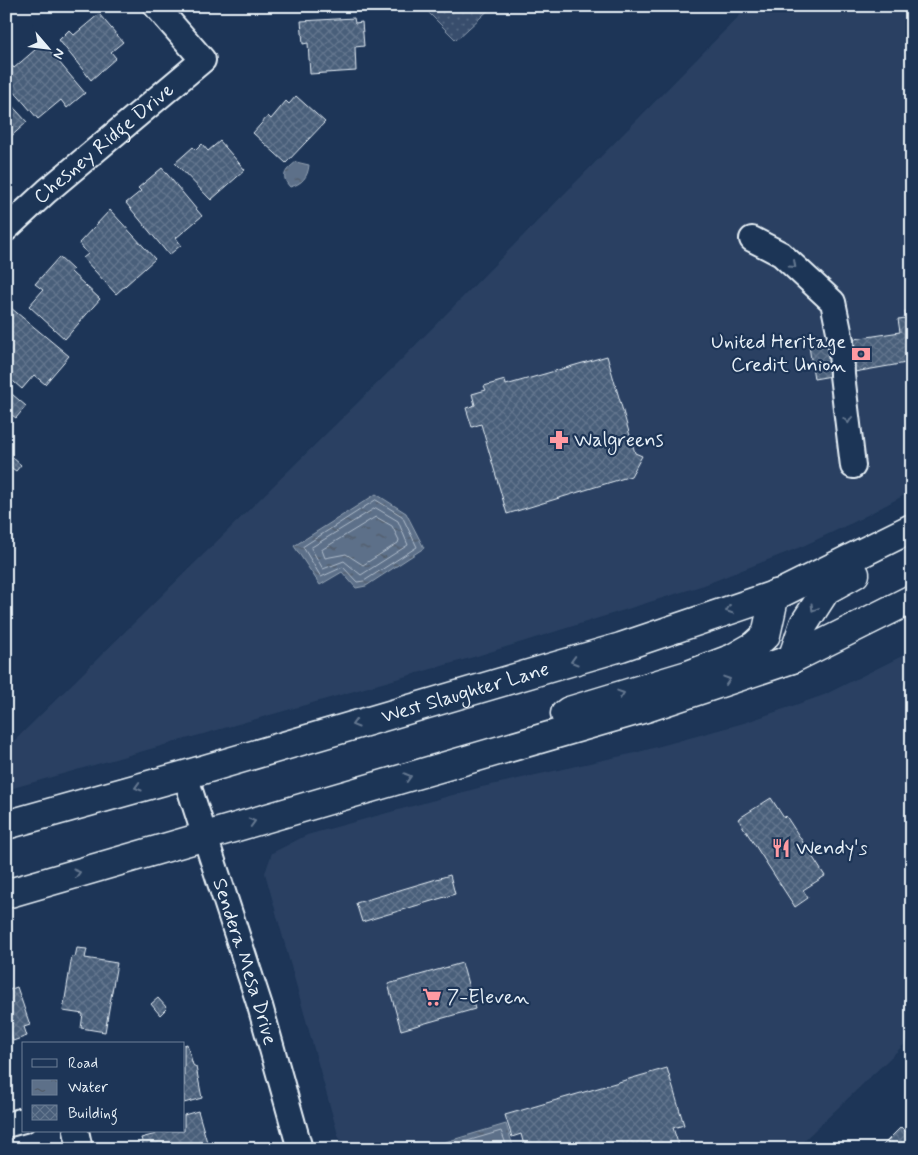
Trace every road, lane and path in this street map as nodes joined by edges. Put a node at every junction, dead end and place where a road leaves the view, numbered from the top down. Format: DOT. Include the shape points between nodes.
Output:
graph roads {
  1 [pos="156,6"];
  2 [pos="6,229"];
  3 [pos="752,239"];
  4 [pos="853,466"];
  5 [pos="912,528"];
  6 [pos="912,545"];
  7 [pos="775,594"];
  8 [pos="912,599"];
  9 [pos="792,659"];
  10 [pos="533,740"];
  11 [pos="185,775"];
  12 [pos="6,825"];
  13 [pos="205,835"];
  14 [pos="6,894"];
  15 [pos="22,1121"];
  16 [pos="6,1125"];
  17 [pos="76,1132"];
  18 [pos="80,1149"];
  19 [pos="300,1149"];
  1 -- 2 [label="street, Chesney Ridge Drive" via="203,60"];
  3 -- 4 [label="street, one-way" via="780,254 833,302 841,341"];
  5 -- 7 [label="main road, West Slaughter Lane"];
  6 -- 9 [label="main road, one-way" via="826,590 804,624"];
  10 -- 7 [label="main road, one-way" via="569,711 688,675 733,658 754,646 766,635"];
  7 -- 11 [label="main road, West Slaughter Lane, one-way" via="621,647"];
  8 -- 9 [label="main road"];
  10 -- 9 [label="main road, one-way" via="649,707"];
  13 -- 10 [label="main road, one-way"];
  11 -- 12 [label="main road, West Slaughter Lane, one-way"];
  11 -- 13 [label="street, Sendera Mesa Drive"];
  14 -- 13 [label="main road, one-way"];
  13 -- 19 [label="street, Sendera Mesa Drive" via="260,1006"];
  15 -- 16 [label="street"];
  17 -- 18 [label="street"];
}
